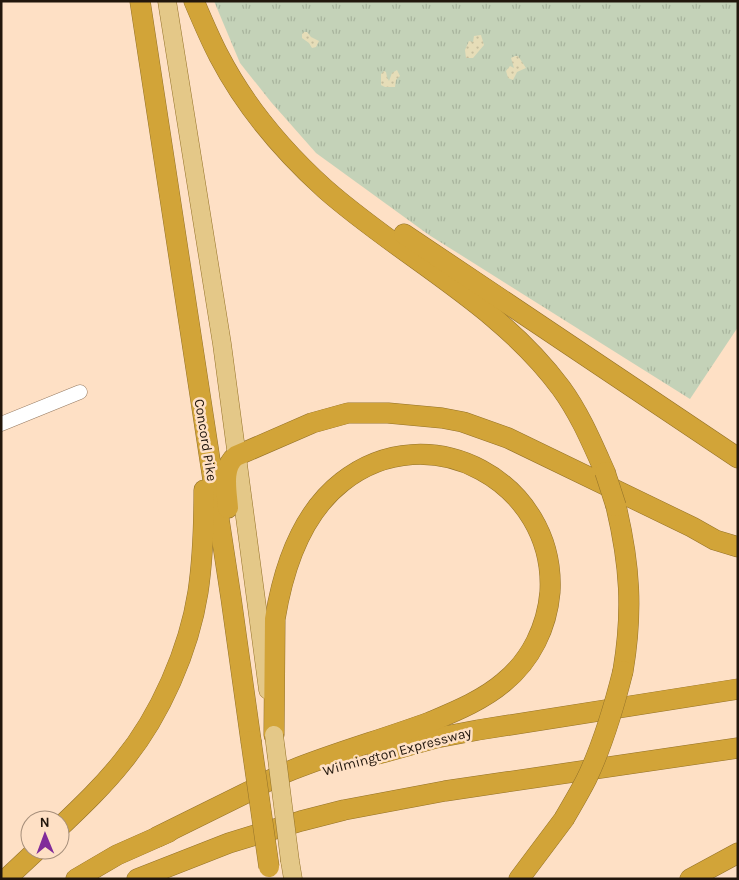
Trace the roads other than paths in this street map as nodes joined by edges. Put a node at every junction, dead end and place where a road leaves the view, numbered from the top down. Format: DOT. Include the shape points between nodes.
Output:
graph roads {
  1 [pos="140,1"];
  2 [pos="167,1"];
  3 [pos="194,1"];
  4 [pos="296,159"];
  5 [pos="80,392"];
  6 [pos="1,424"];
  7 [pos="205,430"];
  8 [pos="236,456"];
  9 [pos="738,458"];
  10 [pos="738,547"];
  11 [pos="231,598"];
  12 [pos="738,689"];
  13 [pos="274,735"];
  14 [pos="738,748"];
  15 [pos="70,818"];
  16 [pos="157,837"];
  17 [pos="229,843"];
  18 [pos="738,854"];
  19 [pos="26,860"];
  20 [pos="269,875"];
  21 [pos="6,879"];
  22 [pos="76,879"];
  23 [pos="137,879"];
  24 [pos="158,879"];
  25 [pos="293,879"];
  26 [pos="519,879"];
  27 [pos="690,879"];
  1 -- 7 [label="highway, Concord Pike"];
  2 -- 8 [label="main road, Concord Pike" via="222,344"];
  3 -- 4 [label="highway" via="230,75 259,118"];
  4 -- 9 [label="highway"];
  4 -- 26 [label="highway, bridge" via="350,209 486,312 542,365 578,413 605,472 616,506 629,579 629,624 615,703 587,778 564,819"];
  5 -- 6 [label="street"];
  7 -- 11 [label="highway, Concord Pike"];
  7 -- 15 [label="highway" via="202,560 198,594 180,658 138,741 107,780"];
  8 -- 10 [label="highway" via="312,423 348,413 442,418 508,438 715,540"];
  8 -- 11 [label="highway" via="231,460 227,475"];
  8 -- 13 [label="main road, Concord Pike"];
  11 -- 20 [label="highway, Concord Pike, bridge"];
  12 -- 16 [label="highway, Wilmington Expressway" via="428,740 296,778 234,801"];
  13 -- 16 [label="highway" via="278,601 303,530 329,495 365,467 393,458 419,455 454,459 472,465 511,491 528,511 541,537 550,587 540,635 507,680 470,704 394,735 291,770"];
  13 -- 25 [label="main road, Concord Pike, bridge"];
  14 -- 17 [label="highway" via="392,800 309,819"];
  16 -- 22 [label="highway, Wilmington Expressway"];
  17 -- 23 [label="highway"];
  17 -- 24 [label="highway"];
  18 -- 27 [label="highway"];
  19 -- 21 [label="highway"];
}
